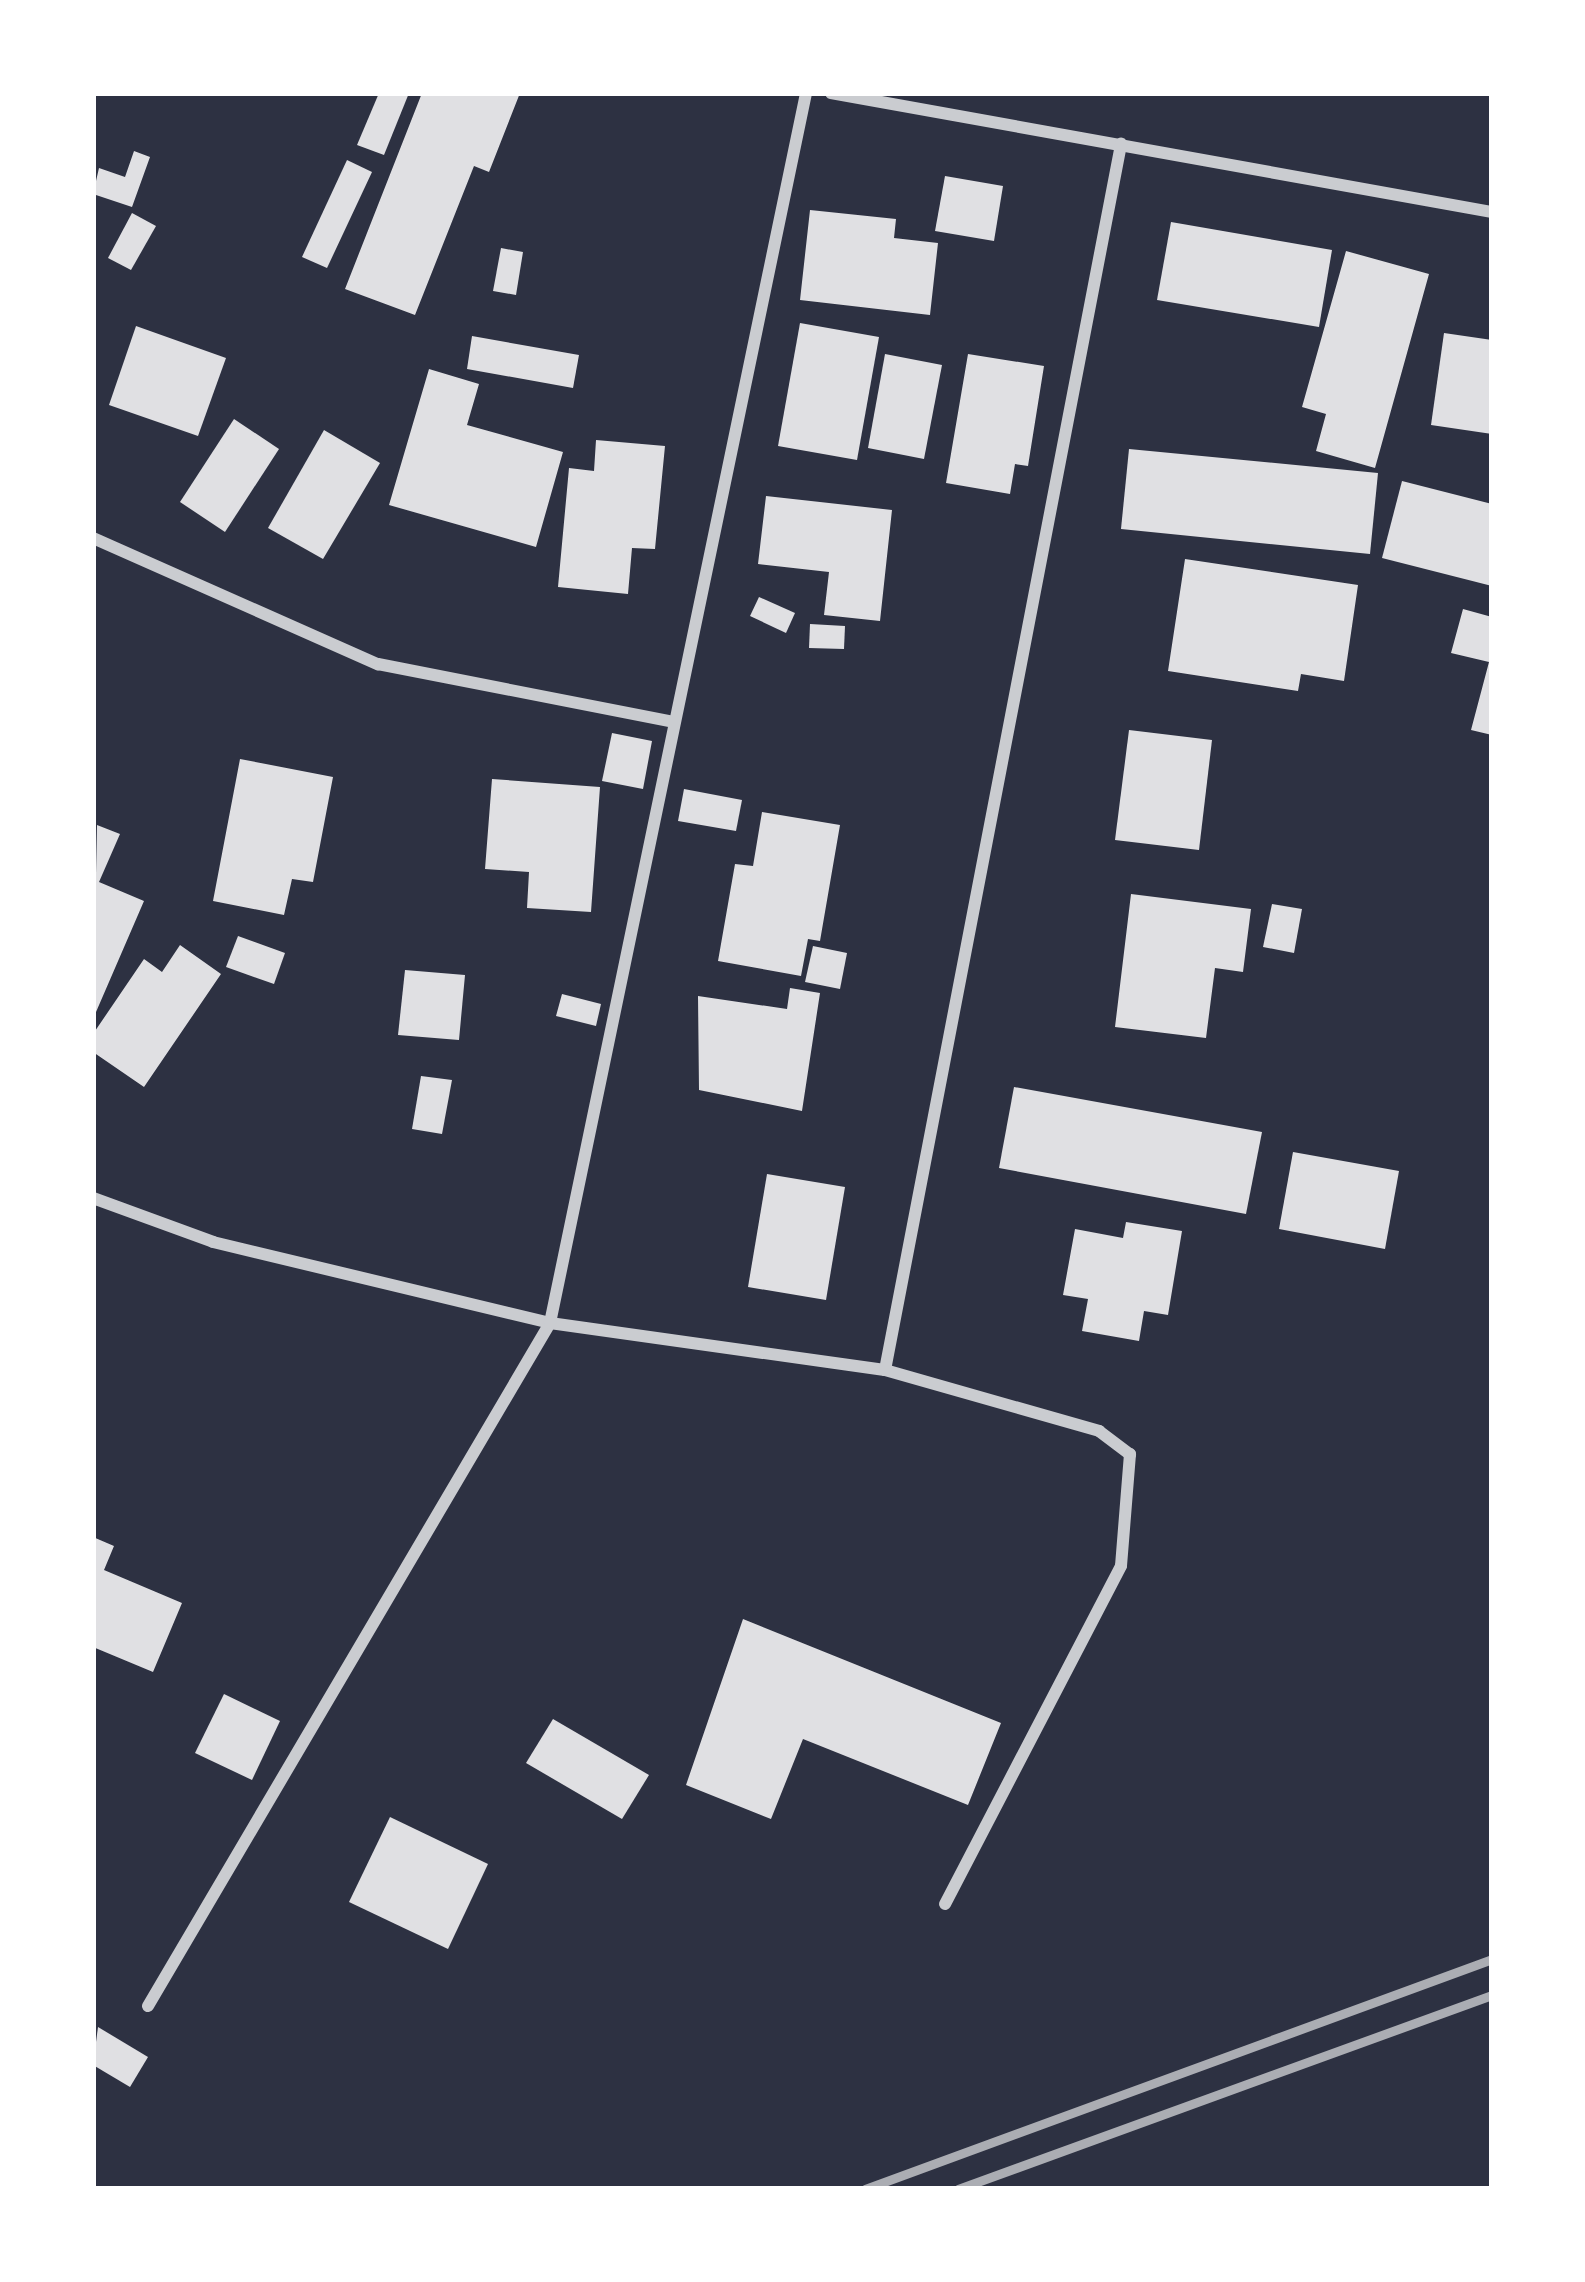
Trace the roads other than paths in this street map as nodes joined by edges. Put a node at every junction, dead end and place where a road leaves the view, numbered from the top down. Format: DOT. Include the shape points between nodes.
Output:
graph roads {
  1 [pos="806,93"];
  2 [pos="831,93"];
  3 [pos="1121,144"];
  4 [pos="1492,212"];
  5 [pos="93,538"];
  6 [pos="674,722"];
  7 [pos="93,1198"];
  8 [pos="550,1323"];
  9 [pos="885,1370"];
  10 [pos="945,1904"];
  11 [pos="148,2006"];
  1 -- 6 [label="street"];
  2 -- 3 [label="street"];
  3 -- 4 [label="street"];
  3 -- 9 [label="street"];
  5 -- 6 [label="street" via="357,658"];
  6 -- 8 [label="street"];
  7 -- 8 [label="street" via="213,1242"];
  8 -- 9 [label="street"];
  8 -- 11 [label="street"];
  9 -- 10 [label="street" via="1099,1431 1130,1454 1120,1566"];
}
